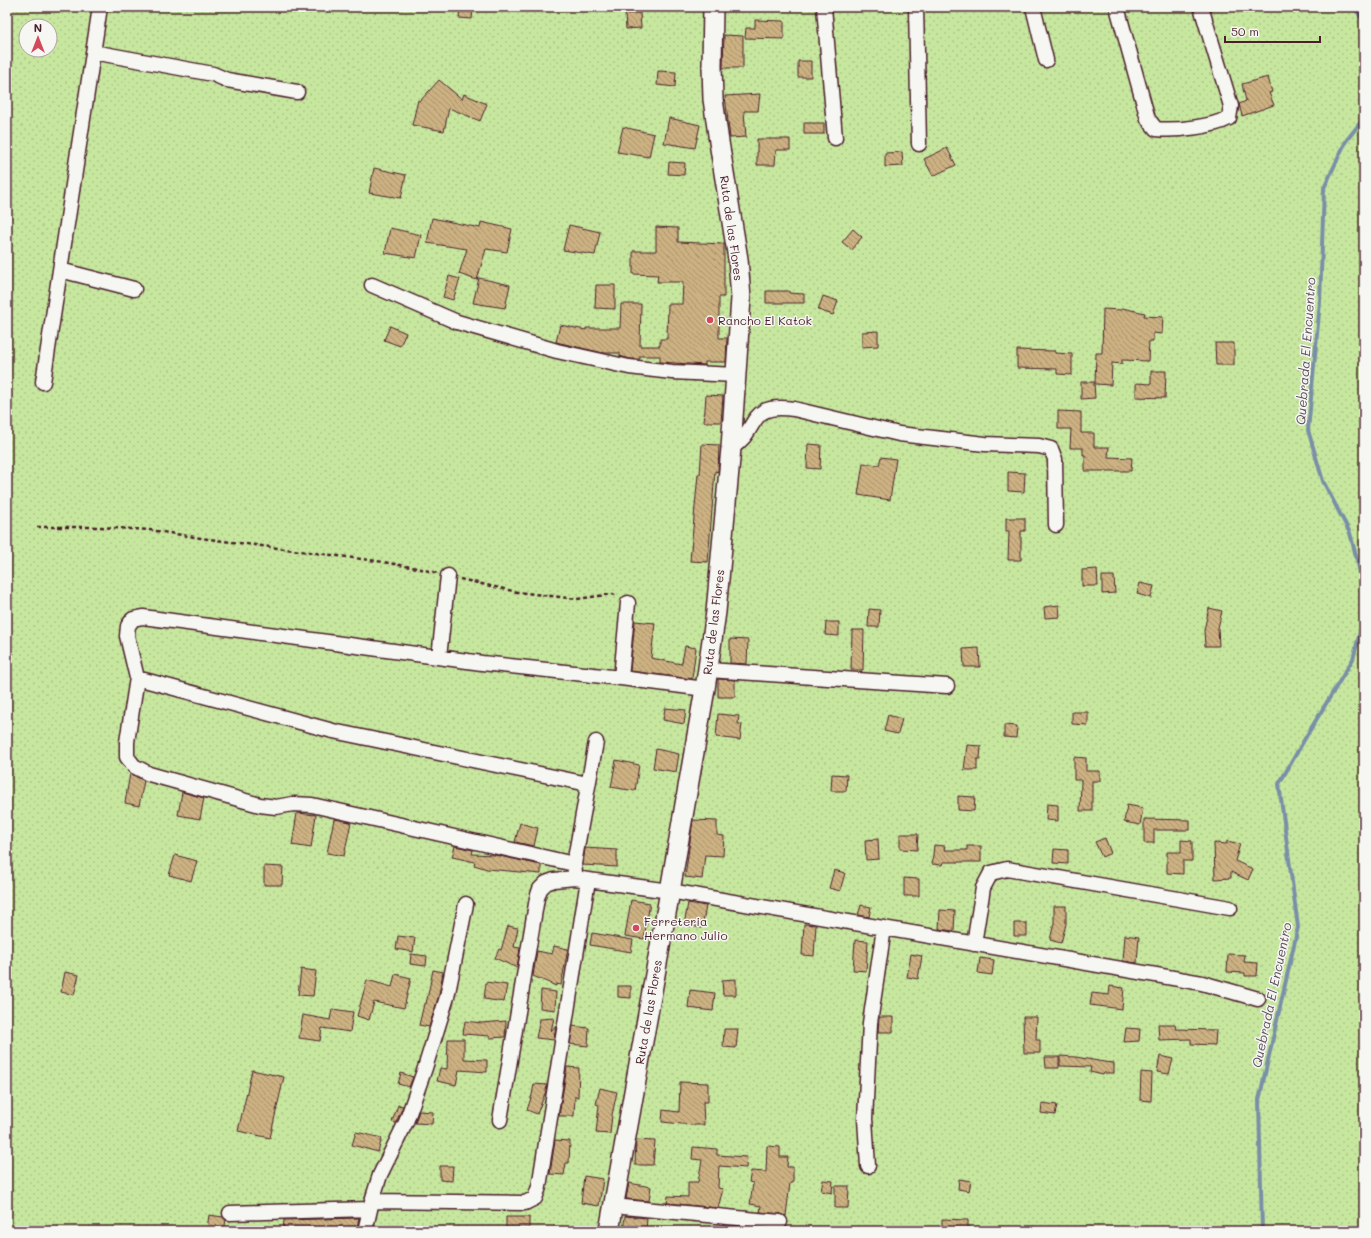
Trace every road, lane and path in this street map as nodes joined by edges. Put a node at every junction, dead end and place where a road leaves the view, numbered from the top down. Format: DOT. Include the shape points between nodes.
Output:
graph roads {
  1 [pos="100,7"];
  2 [pos="713,7"];
  3 [pos="824,7"];
  4 [pos="916,7"];
  5 [pos="1033,7"];
  6 [pos="1116,7"];
  7 [pos="1201,7"];
  8 [pos="93,52"];
  9 [pos="1046,60"];
  10 [pos="297,92"];
  11 [pos="835,138"];
  12 [pos="919,144"];
  13 [pos="60,270"];
  14 [pos="372,284"];
  15 [pos="134,289"];
  16 [pos="736,375"];
  17 [pos="44,382"];
  18 [pos="731,448"];
  19 [pos="1056,525"];
  20 [pos="37,527"];
  21 [pos="448,576"];
  22 [pos="628,603"];
  23 [pos="439,657"];
  24 [pos="708,670"];
  25 [pos="137,678"];
  26 [pos="621,678"];
  27 [pos="947,686"];
  28 [pos="705,689"];
  29 [pos="596,742"];
  30 [pos="588,784"];
  31 [pos="574,864"];
  32 [pos="582,879"];
  33 [pos="670,891"];
  34 [pos="466,904"];
  35 [pos="1230,908"];
  36 [pos="884,928"];
  37 [pos="974,944"];
  38 [pos="1258,999"];
  39 [pos="500,1120"];
  40 [pos="868,1166"];
  41 [pos="371,1205"];
  42 [pos="613,1206"];
  43 [pos="230,1213"];
  44 [pos="780,1222"];
  45 [pos="364,1231"];
  46 [pos="609,1231"];
  1 -- 8 [label="street"];
  2 -- 16 [label="main road, Ruta de las Flores" via="713,99 739,267 741,298"];
  3 -- 11 [label="street"];
  4 -- 12 [label="street"];
  5 -- 9 [label="street"];
  6 -- 7 [label="street" via="1148,119 1156,129 1170,130 1220,123 1229,118 1231,106"];
  8 -- 10 [label="street"];
  8 -- 13 [label="street"];
  13 -- 15 [label="street"];
  13 -- 17 [label="street"];
  14 -- 16 [label="street" via="458,322 557,351 629,367"];
  16 -- 18 [label="main road, Ruta de las Flores"];
  18 -- 19 [label="street" via="738,444 757,415 767,409 780,407 898,434 985,444 1039,446 1051,449 1055,458"];
  18 -- 24 [label="main road, Ruta de las Flores"];
  20 -- 21 [label="path" via="150,530 378,561"];
  21 -- 22 [label="path" via="517,592 577,599 613,594"];
  21 -- 23 [label="street"];
  22 -- 26 [label="street"];
  23 -- 25 [label="street" via="143,617 133,619 128,626 127,636"];
  23 -- 26 [label="street"];
  24 -- 27 [label="street"];
  24 -- 28 [label="main road, Ruta de las Flores"];
  25 -- 30 [label="street" via="333,731"];
  25 -- 31 [label="street" via="127,757 134,766 149,774 260,805 312,805"];
  26 -- 28 [label="street"];
  28 -- 33 [label="main road, Ruta de las Flores"];
  29 -- 30 [label="street"];
  30 -- 31 [label="street"];
  31 -- 32 [label="street"];
  32 -- 33 [label="street"];
  32 -- 39 [label="street" via="554,880 540,889"];
  32 -- 41 [label="street" via="539,1187 535,1198 525,1202"];
  33 -- 36 [label="street"];
  33 -- 42 [label="main road, Ruta de las Flores"];
  34 -- 41 [label="street" via="447,997 426,1068 406,1122 380,1175"];
  35 -- 37 [label="street" via="1008,870 991,873 983,888"];
  36 -- 37 [label="street"];
  36 -- 40 [label="street" via="870,1023 865,1119"];
  37 -- 38 [label="street" via="1202,983"];
  41 -- 43 [label="street"];
  41 -- 45 [label="street"];
  42 -- 44 [label="street"];
  42 -- 46 [label="main road, Ruta de las Flores"];
}
